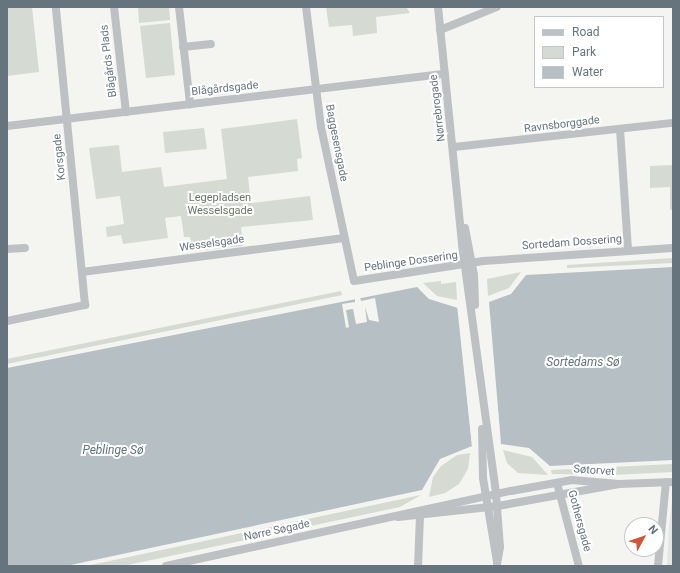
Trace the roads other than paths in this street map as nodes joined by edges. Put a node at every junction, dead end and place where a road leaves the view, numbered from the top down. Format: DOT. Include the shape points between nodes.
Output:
graph roads {
  1 [pos="56,7"];
  2 [pos="114,7"];
  3 [pos="179,7"];
  4 [pos="306,7"];
  5 [pos="438,7"];
  6 [pos="497,7"];
  7 [pos="440,30"];
  8 [pos="211,44"];
  9 [pos="184,47"];
  10 [pos="445,74"];
  11 [pos="315,90"];
  12 [pos="190,104"];
  13 [pos="126,112"];
  14 [pos="67,120"];
  15 [pos="673,123"];
  16 [pos="7,126"];
  17 [pos="620,129"];
  18 [pos="454,147"];
  19 [pos="344,238"];
  20 [pos="25,248"];
  21 [pos="673,248"];
  22 [pos="7,250"];
  23 [pos="628,250"];
  24 [pos="469,264"];
  25 [pos="82,272"];
  26 [pos="354,281"];
  27 [pos="7,321"];
  28 [pos="483,407"];
  29 [pos="557,482"];
  30 [pos="669,482"];
  31 [pos="619,484"];
  32 [pos="496,494"];
  33 [pos="560,494"];
  34 [pos="485,496"];
  35 [pos="498,506"];
  36 [pos="487,507"];
  37 [pos="393,517"];
  38 [pos="420,517"];
  39 [pos="498,565"];
  40 [pos="166,566"];
  41 [pos="418,566"];
  42 [pos="579,566"];
  43 [pos="658,566"];
  1 -- 14 [label="street, Korsgade"];
  2 -- 13 [label="street, Blågårds Plads"];
  3 -- 9 [label="street"];
  4 -- 11 [label="street, Baggesensgade"];
  5 -- 7 [label="street, Nørrebrogade"];
  6 -- 7 [label="street"];
  7 -- 10 [label="street, Nørrebrogade"];
  8 -- 9 [label="street"];
  9 -- 12 [label="street"];
  10 -- 11 [label="street, Blågårdsgade"];
  10 -- 18 [label="street, Nørrebrogade"];
  11 -- 12 [label="street, Blågårdsgade"];
  11 -- 19 [label="street, Baggesensgade"];
  12 -- 13 [label="street, Blågårdsgade"];
  13 -- 14 [label="street, Blågårdsgade"];
  14 -- 16 [label="street, Blågårdsgade"];
  14 -- 25 [label="street, Korsgade"];
  15 -- 17 [label="street, Ravnsborggade"];
  17 -- 18 [label="street, Ravnsborggade"];
  17 -- 23 [label="street"];
  18 -- 24 [label="street, Nørrebrogade"];
  19 -- 25 [label="street, Wesselsgade"];
  19 -- 26 [label="street, Baggesensgade"];
  20 -- 22 [label="street"];
  21 -- 23 [label="street, Sortedam Dossering"];
  23 -- 24 [label="street, Sortedam Dossering"];
  24 -- 26 [label="street, Peblinge Dossering"];
  24 -- 28 [label="street, Nørrebrogade"];
  25 -- 27 [label="street, Korsgade" via="85,305"];
  28 -- 32 [label="street"];
  28 -- 34 [label="street"];
  29 -- 31 [label="street, Søtorvet" via="586,480"];
  29 -- 32 [label="street, Søtorvet"];
  29 -- 33 [label="street, Gothersgade"];
  30 -- 31 [label="street"];
  30 -- 43 [label="street"];
  31 -- 33 [label="street, Søtorvet"];
  32 -- 34 [label="street, Søtorvet"];
  32 -- 35 [label="street"];
  33 -- 35 [label="street, Søtorvet"];
  33 -- 42 [label="street, Gothersgade"];
  34 -- 36 [label="street"];
  34 -- 37 [label="street, Søtorvet" via="411,510"];
  35 -- 36 [label="street, Søtorvet"];
  35 -- 39 [label="street"];
  36 -- 38 [label="street, Søtorvet"];
  36 -- 39 [label="street"];
  37 -- 38 [label="street, Søtorvet"];
  37 -- 40 [label="street, Nørre Søgade"];
  38 -- 41 [label="street"];
}
